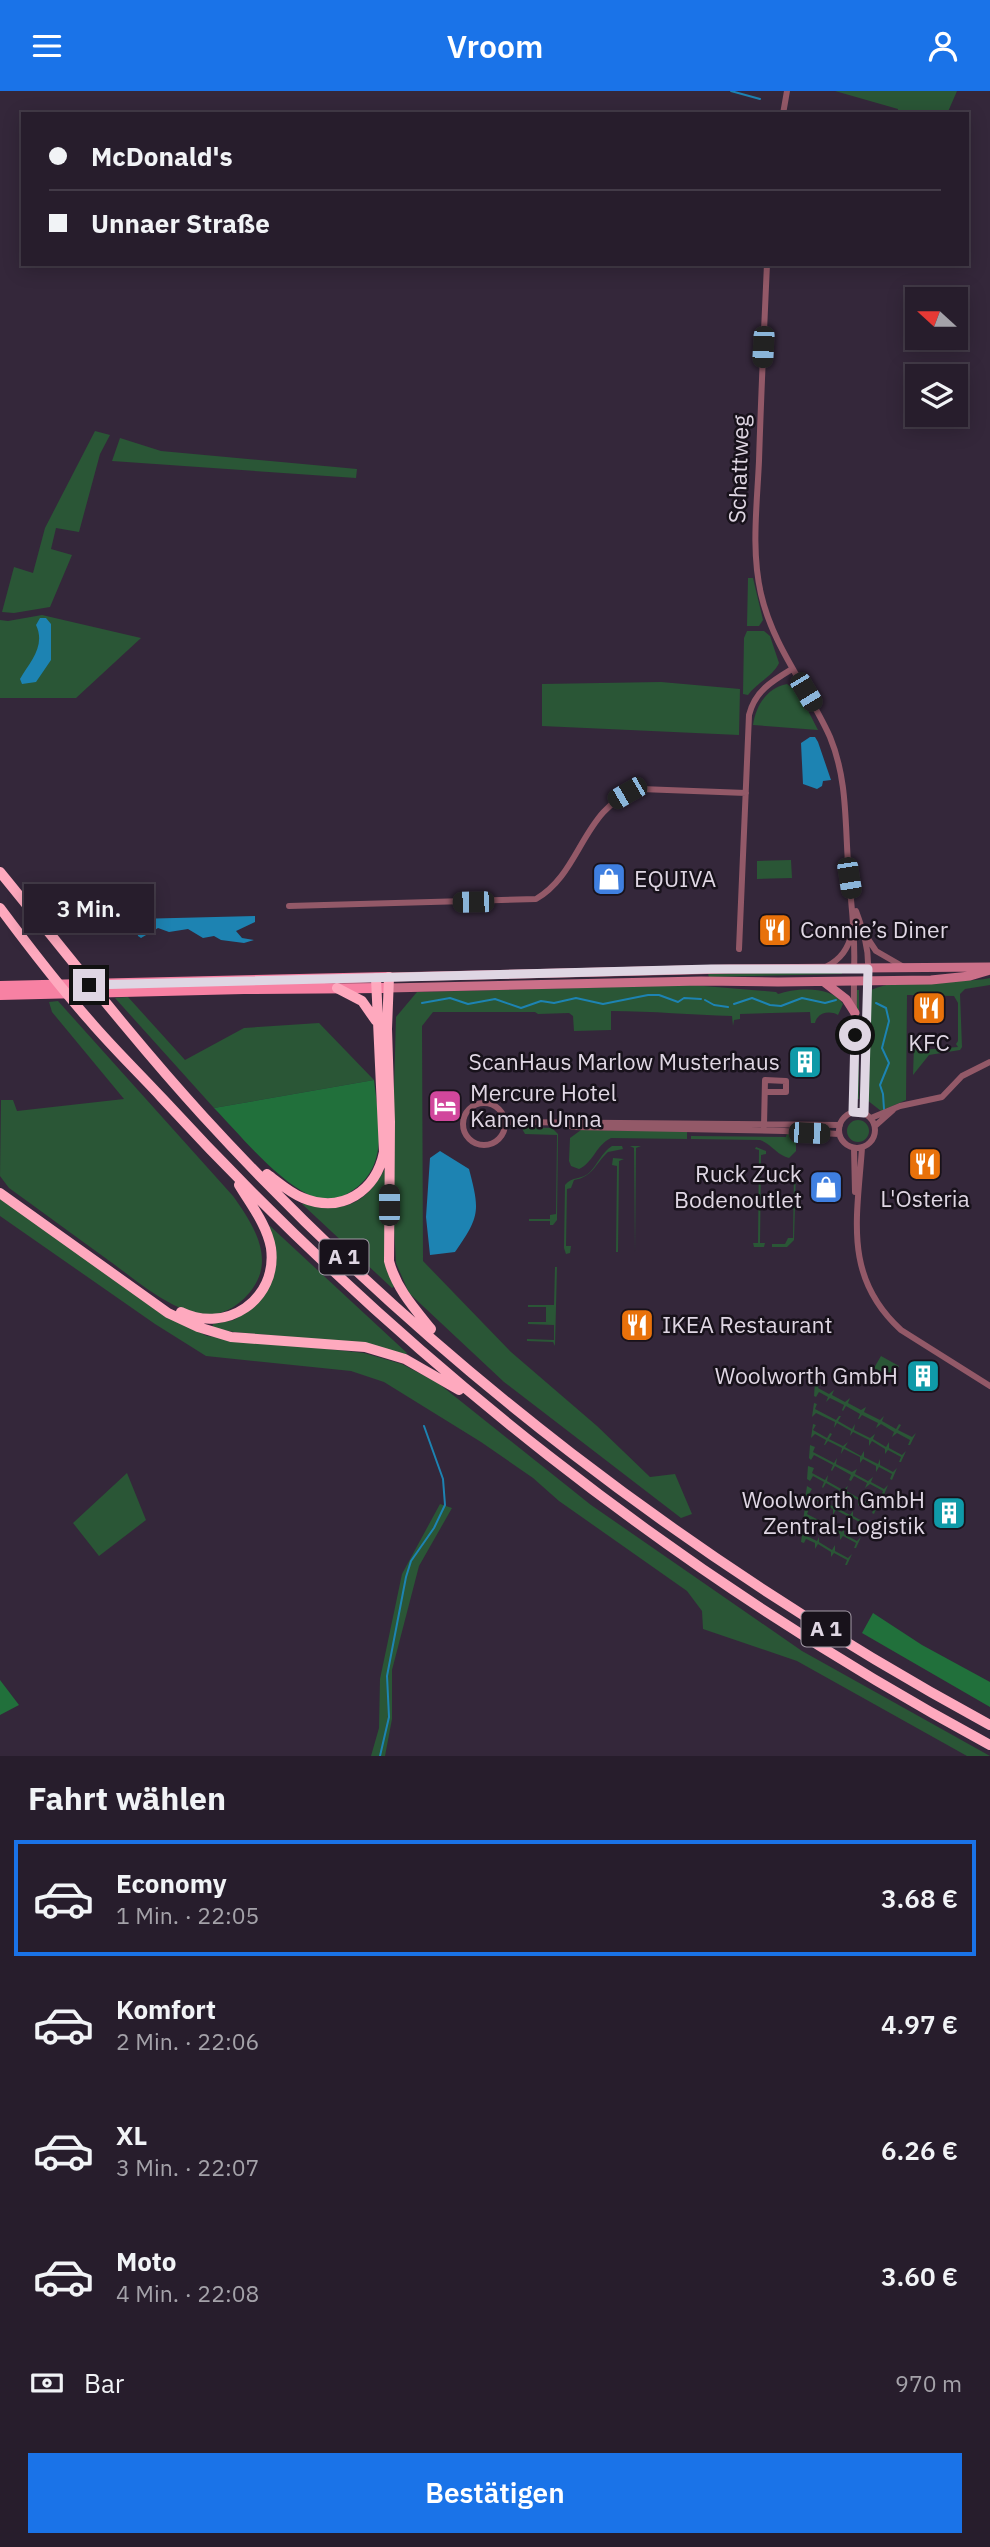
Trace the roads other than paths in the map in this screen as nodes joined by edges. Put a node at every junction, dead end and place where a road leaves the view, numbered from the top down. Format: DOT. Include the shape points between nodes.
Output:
graph roads {
  1 [pos="787,91"];
  2 [pos="783,112"];
  3 [pos="767,266"];
  4 [pos="792,669"];
  5 [pos="746,793"];
  6 [pos="0,872"];
  7 [pos="854,905"];
  8 [pos="289,906"];
  9 [pos="0,908"];
  10 [pos="854,927"];
  11 [pos="865,935"];
  12 [pos="739,949"];
  13 [pos="907,968"];
  14 [pos="822,969"];
  15 [pos="854,969"];
  16 [pos="868,969"];
  17 [pos="990,969"];
  18 [pos="867,980"];
  19 [pos="822,981"];
  20 [pos="855,981"];
  21 [pos="376,983"];
  22 [pos="389,983"];
  23 [pos="0,986"];
  24 [pos="337,988"];
  25 [pos="0,995"];
  26 [pos="855,1013"];
  27 [pos="378,1027"];
  28 [pos="990,1062"];
  29 [pos="765,1091"];
  30 [pos="853,1112"];
  31 [pos="889,1112"];
  32 [pos="868,1116"];
  33 [pos="505,1122"];
  34 [pos="840,1125"];
  35 [pos="875,1126"];
  36 [pos="764,1127"];
  37 [pos="839,1134"];
  38 [pos="858,1148"];
  39 [pos="244,1159"];
  40 [pos="230,1171"];
  41 [pos="0,1187"];
  42 [pos="0,1193"];
  43 [pos="448,1351"];
  44 [pos="990,1386"];
  45 [pos="483,1404"];
  46 [pos="990,1725"];
  47 [pos="990,1745"];
  1 -- 2 [label="street"];
  3 -- 4 [label="street, Schattweg" via="757,570 771,628"];
  4 -- 5 [label="street" via="768,684 752,705"];
  4 -- 7 [label="street, Schattweg" via="818,713 838,762"];
  5 -- 8 [label="street" via="641,789 627,793 604,810 554,885 536,899"];
  5 -- 12 [label="street"];
  6 -- 39 [label="highway, A 1" via="159,1066"];
  7 -- 10 [label="street, Schattweg"];
  7 -- 11 [label="street, Schattweg"];
  9 -- 40 [label="highway, A 1" via="75,1004"];
  10 -- 14 [label="street, Schattweg" via="845,952"];
  10 -- 15 [label="street, Schattweg"];
  11 -- 13 [label="street, Schattweg" via="876,951"];
  11 -- 16 [label="street, Schattweg"];
  13 -- 16 [label="main road"];
  13 -- 17 [label="main road"];
  14 -- 15 [label="main road"];
  14 -- 22 [label="main road"];
  15 -- 16 [label="main road"];
  15 -- 20 [label="main road"];
  16 -- 18 [label="main road, Schattweg"];
  17 -- 18 [label="main road" via="970,976"];
  18 -- 20 [label="main road"];
  18 -- 32 [label="street"];
  19 -- 20 [label="main road"];
  19 -- 22 [label="main road"];
  19 -- 26 [label="main road" via="840,992"];
  20 -- 26 [label="street"];
  21 -- 22 [label="main road"];
  21 -- 23 [label="main road"];
  21 -- 24 [label="main road"];
  21 -- 27 [label="highway"];
  22 -- 43 [label="highway" via="389,1261 404,1295"];
  24 -- 25 [label="main road"];
  24 -- 27 [label="highway" via="362,1001"];
  26 -- 30 [label="street"];
  27 -- 39 [label="highway" via="384,1152 381,1167 360,1194 333,1204 302,1198"];
  28 -- 31 [label="street" via="962,1076 942,1097"];
  29 -- 36 [label="street"];
  30 -- 32 [label="street"];
  30 -- 34 [label="street"];
  31 -- 32 [label="street"];
  31 -- 35 [label="street"];
  32 -- 35 [label="street"];
  33 -- 33 [label="street" via="499,1109 482,1103 470,1108 463,1125 472,1141 486,1145 499,1139"];
  33 -- 36 [label="street" via="573,1127"];
  34 -- 36 [label="street"];
  34 -- 37 [label="street"];
  35 -- 38 [label="street" via="872,1141"];
  36 -- 37 [label="street"];
  37 -- 38 [label="street" via="846,1145"];
  38 -- 44 [label="street" via="858,1258 878,1305 909,1336"];
  39 -- 43 [label="highway, A 1"];
  40 -- 41 [label="highway" via="268,1237 271,1268 257,1297 239,1312 204,1320 162,1302"];
  40 -- 45 [label="highway, A 1" via="378,1313"];
  42 -- 45 [label="highway" via="168,1313 198,1327 230,1337 365,1347 405,1359"];
  43 -- 46 [label="highway, A 1" via="636,1500 757,1585"];
  45 -- 47 [label="highway, A 1" via="621,1511 745,1598 838,1658"];
}
